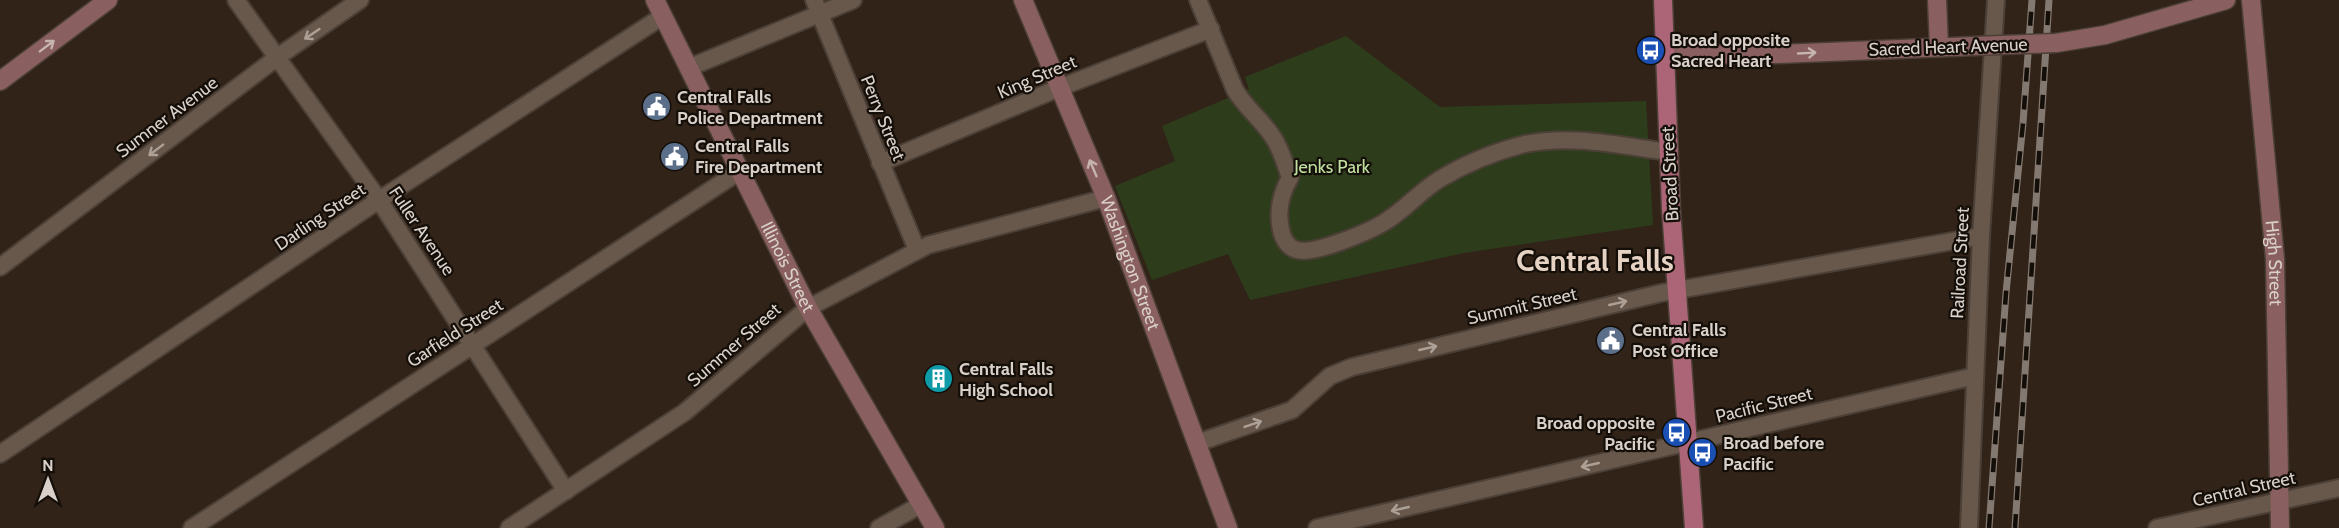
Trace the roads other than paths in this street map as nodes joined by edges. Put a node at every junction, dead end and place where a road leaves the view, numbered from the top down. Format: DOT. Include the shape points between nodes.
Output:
graph roads {
  1 [pos="108,0"];
  2 [pos="236,0"];
  3 [pos="360,0"];
  4 [pos="853,0"];
  5 [pos="1023,0"];
  6 [pos="1198,0"];
  7 [pos="1663,0"];
  8 [pos="1937,0"];
  9 [pos="1996,0"];
  10 [pos="2226,0"];
  11 [pos="2251,0"];
  12 [pos="817,7"];
  13 [pos="659,8"];
  14 [pos="1211,29"];
  15 [pos="1939,47"];
  16 [pos="1664,55"];
  17 [pos="279,56"];
  18 [pos="688,68"];
  19 [pos="0,81"];
  20 [pos="1059,88"];
  21 [pos="1669,152"];
  22 [pos="880,163"];
  23 [pos="740,171"];
  24 [pos="1106,198"];
  25 [pos="379,200"];
  26 [pos="1981,236"];
  27 [pos="917,250"];
  28 [pos="0,267"];
  29 [pos="1677,290"];
  30 [pos="808,308"];
  31 [pos="474,345"];
  32 [pos="1975,376"];
  33 [pos="1197,443"];
  34 [pos="1688,443"];
  35 [pos="0,454"];
  36 [pos="2339,488"];
  37 [pos="566,491"];
  38 [pos="2279,501"];
  39 [pos="921,504"];
  40 [pos="192,528"];
  41 [pos="509,528"];
  42 [pos="879,528"];
  43 [pos="935,528"];
  44 [pos="1228,528"];
  45 [pos="1317,528"];
  46 [pos="1694,528"];
  47 [pos="1969,528"];
  48 [pos="2157,528"];
  49 [pos="2280,528"];
  19 -- 1 [label="street, one-way"];
  2 -- 17 [label="street, Fuller Avenue"];
  3 -- 17 [label="street, Sumner Avenue, one-way"];
  4 -- 12 [label="street"];
  5 -- 20 [label="street, Washington Street"];
  6 -- 14 [label="street"];
  7 -- 16 [label="main road, Broad Street"];
  8 -- 15 [label="street"];
  9 -- 26 [label="street, Railroad Street"];
  10 -- 15 [label="street, Sacred Heart Avenue, bridge" via="2105,35 2055,43"];
  11 -- 38 [label="street, High Street" via="2275,259"];
  12 -- 18 [label="street"];
  12 -- 22 [label="street, Perry Street"];
  13 -- 18 [label="street, Illinois Street"];
  13 -- 25 [label="street, Darling Street"];
  14 -- 20 [label="street, King Street"];
  14 -- 21 [label="street" via="1235,90 1282,154 1290,178 1281,199 1281,228 1291,248 1299,251 1368,231 1439,180 1524,144 1558,139"];
  16 -- 15 [label="street, Sacred Heart Avenue, one-way"];
  16 -- 21 [label="main road, Broad Street"];
  17 -- 25 [label="street, Fuller Avenue"];
  17 -- 28 [label="street, Sumner Avenue, one-way"];
  18 -- 23 [label="street, Illinois Street"];
  20 -- 22 [label="street, King Street"];
  24 -- 20 [label="street, Washington Street, one-way"];
  21 -- 29 [label="main road, Broad Street"];
  22 -- 27 [label="street, Perry Street"];
  23 -- 30 [label="street, Illinois Street"];
  23 -- 31 [label="street, Garfield Street"];
  24 -- 27 [label="street, Summer Street"];
  24 -- 33 [label="street, Washington Street"];
  25 -- 31 [label="street, Fuller Avenue"];
  25 -- 35 [label="street, Darling Street"];
  26 -- 29 [label="street, Summit Street"];
  26 -- 32 [label="street, Railroad Street"];
  27 -- 30 [label="street, Summer Street"];
  33 -- 29 [label="street, Summit Street, one-way" via="1292,410 1330,376 1352,366"];
  29 -- 34 [label="main road, Broad Street"];
  30 -- 37 [label="street, Summer Street" via="685,412"];
  30 -- 39 [label="street, Illinois Street"];
  31 -- 37 [label="street, Fuller Avenue"];
  31 -- 40 [label="street, Garfield Street"];
  32 -- 34 [label="street, Pacific Street"];
  32 -- 47 [label="street, Railroad Street"];
  33 -- 44 [label="street, Washington Street"];
  34 -- 45 [label="street, Pacific Street, one-way"];
  34 -- 46 [label="main road, Broad Street"];
  36 -- 38 [label="street, Central Street"];
  37 -- 41 [label="street, Summer Street"];
  38 -- 48 [label="street, Central Street"];
  38 -- 49 [label="street, High Street"];
  39 -- 42 [label="street"];
  39 -- 43 [label="street, Illinois Street"];
}
